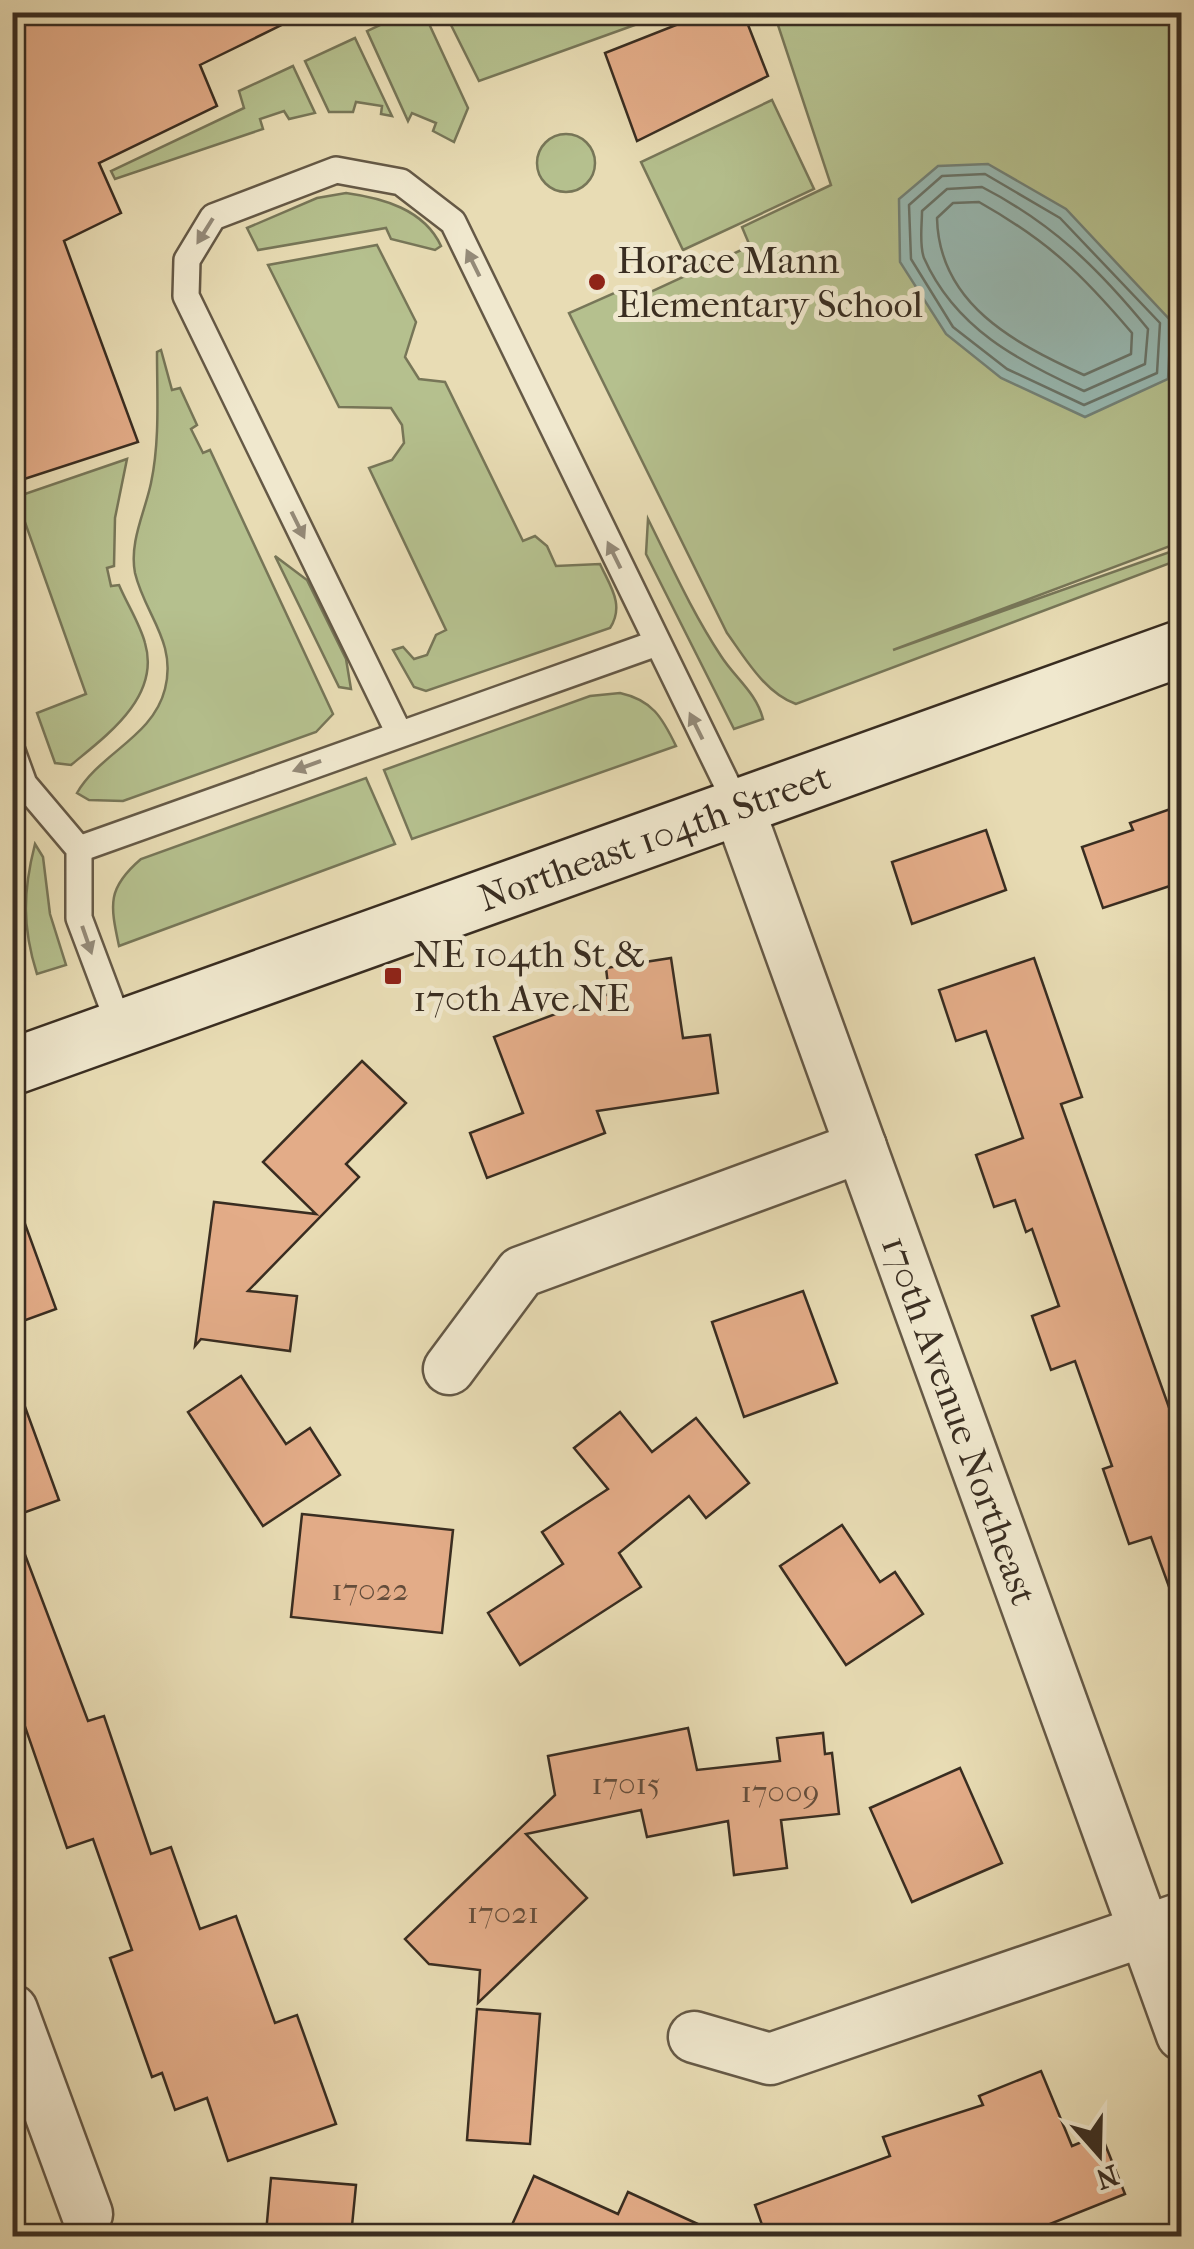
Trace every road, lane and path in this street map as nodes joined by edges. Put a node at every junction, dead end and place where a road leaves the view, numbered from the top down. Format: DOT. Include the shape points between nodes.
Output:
graph roads {
  1 [pos="656,643"];
  2 [pos="1182,648"];
  3 [pos="399,733"];
  4 [pos="12,751"];
  5 [pos="738,807"];
  6 [pos="79,849"];
  7 [pos="120,1027"];
  8 [pos="12,1066"];
  9 [pos="861,1147"];
  10 [pos="449,1369"];
  11 [pos="1162,1925"];
  12 [pos="12,2010"];
  13 [pos="1182,2035"];
  14 [pos="694,2037"];
  15 [pos="87,2214"];
  1 -- 3 [label="lane"];
  1 -- 3 [label="lane, one-way" via="453,222 400,182 336,170 213,217 187,260 186,296"];
  5 -- 1 [label="lane, one-way"];
  2 -- 5 [label="street, Northeast 104th Street"];
  3 -- 6 [label="lane, one-way"];
  4 -- 6 [label="lane" via="24,784"];
  5 -- 7 [label="street, Northeast 104th Street"];
  5 -- 9 [label="street, 170th Avenue Northeast"];
  6 -- 7 [label="lane, one-way" via="79,918"];
  7 -- 8 [label="street, Northeast 104th Street"];
  9 -- 10 [label="street" via="520,1272"];
  9 -- 11 [label="street, 170th Avenue Northeast"];
  11 -- 13 [label="street, 170th Avenue Northeast"];
  11 -- 14 [label="street" via="770,2059"];
  12 -- 15 [label="street"];
}
